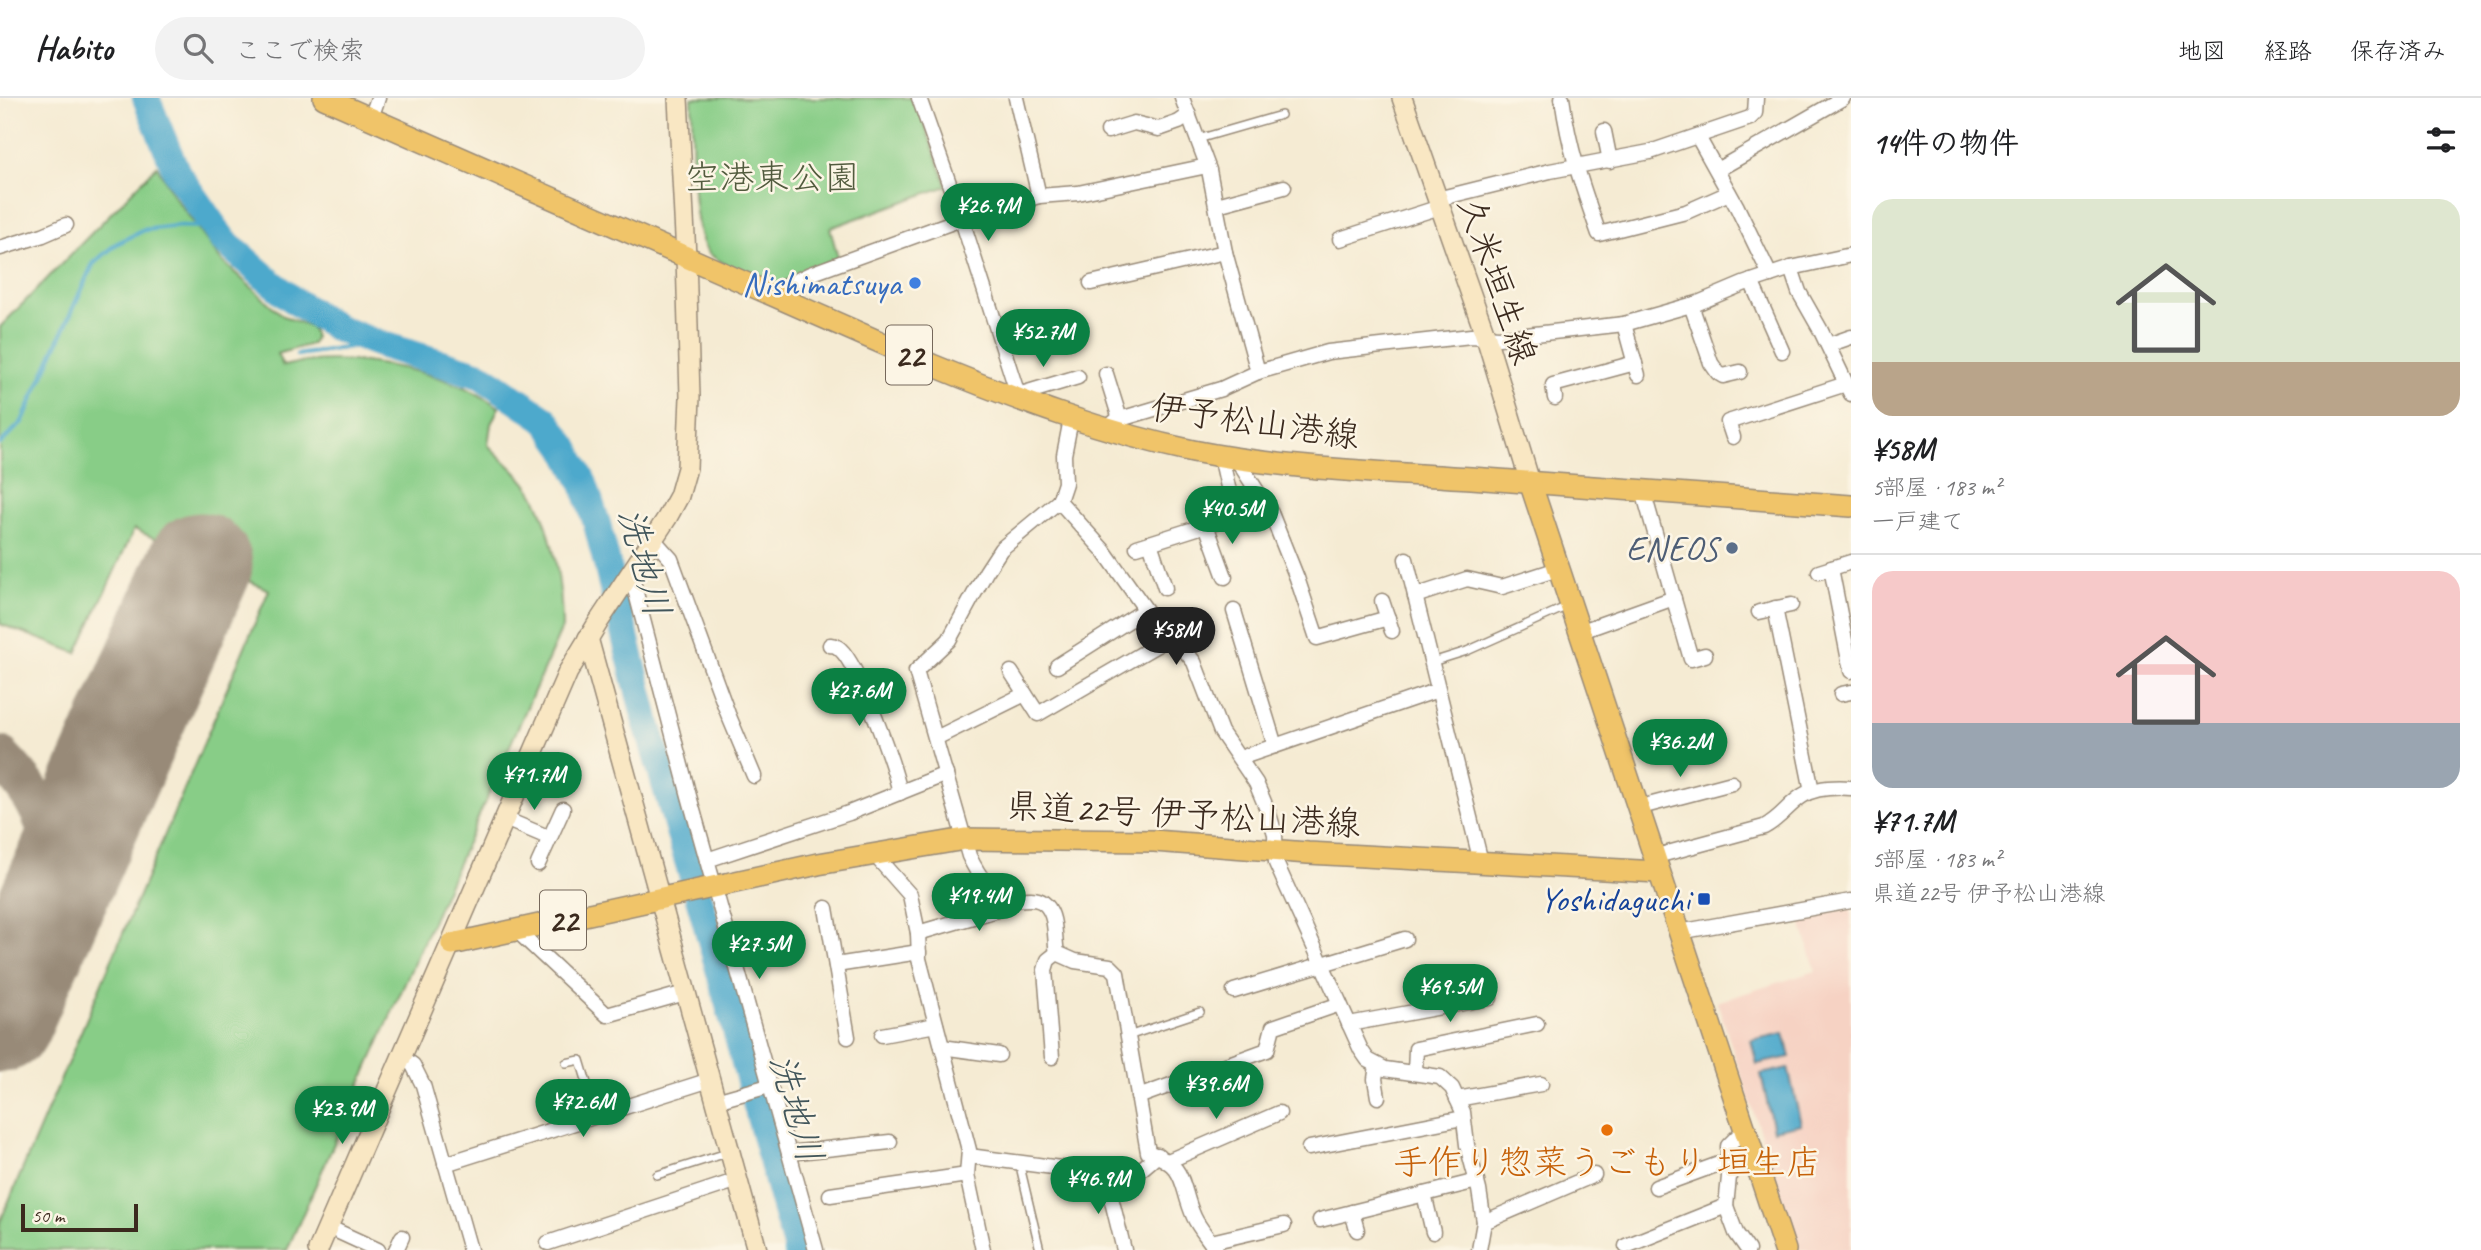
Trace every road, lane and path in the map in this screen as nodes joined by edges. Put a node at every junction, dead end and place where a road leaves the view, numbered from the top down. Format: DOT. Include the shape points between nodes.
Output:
graph roads {
  1 [pos="324,98"];
  2 [pos="678,98"];
  3 [pos="919,98"];
  4 [pos="1016,98"];
  5 [pos="1182,98"];
  6 [pos="1402,98"];
  7 [pos="1562,98"];
  8 [pos="1756,98"];
  9 [pos="1843,98"];
  10 [pos="374,108"];
  11 [pos="1281,115"];
  12 [pos="1189,116"];
  13 [pos="1108,131"];
  14 [pos="1605,131"];
  15 [pos="1698,137"];
  16 [pos="1198,139"];
  17 [pos="1610,161"];
  18 [pos="1207,166"];
  19 [pos="1575,167"];
  20 [pos="1717,170"];
  21 [pos="1284,187"];
  22 [pos="1729,193"];
  23 [pos="1039,196"];
  24 [pos="1439,203"];
  25 [pos="1217,205"];
  26 [pos="962,220"];
  27 [pos="66,225"];
  28 [pos="1339,239"];
  29 [pos="0,248"];
  30 [pos="1225,252"];
  31 [pos="1851,255"];
  32 [pos="686,256"];
  33 [pos="1791,268"];
  34 [pos="1770,275"];
  35 [pos="1751,281"];
  36 [pos="1101,284"];
  37 [pos="771,293"];
  38 [pos="1691,305"];
  39 [pos="1041,320"];
  40 [pos="1624,324"];
  41 [pos="999,333"];
  42 [pos="1486,337"];
  43 [pos="1851,337"];
  44 [pos="1828,345"];
  45 [pos="1782,351"];
  46 [pos="1258,372"];
  47 [pos="1740,372"];
  48 [pos="1106,374"];
  49 [pos="1078,377"];
  50 [pos="1847,381"];
  51 [pos="1019,398"];
  52 [pos="1555,398"];
  53 [pos="1072,419"];
  54 [pos="1115,425"];
  55 [pos="1733,437"];
  56 [pos="1229,457"];
  57 [pos="1530,482"];
  58 [pos="1643,491"];
  59 [pos="1059,501"];
  60 [pos="1851,506"];
  61 [pos="1206,525"];
  62 [pos="653,539"];
  63 [pos="1406,559"];
  64 [pos="1851,562"];
  65 [pos="1558,569"];
  66 [pos="1225,577"];
  67 [pos="627,580"];
  68 [pos="1165,588"];
  69 [pos="1415,596"];
  70 [pos="1674,598"];
  71 [pos="1382,601"];
  72 [pos="1570,605"];
  73 [pos="1791,605"];
  74 [pos="1775,608"];
  75 [pos="1145,610"];
  76 [pos="1234,611"];
  77 [pos="1759,612"];
  78 [pos="1579,632"];
  79 [pos="588,638"];
  80 [pos="1169,638"];
  81 [pos="830,645"];
  82 [pos="1705,655"];
  83 [pos="1432,662"];
  84 [pos="1057,666"];
  85 [pos="1851,671"];
  86 [pos="1011,672"];
  87 [pos="1807,684"];
  88 [pos="1792,688"];
  89 [pos="1438,690"];
  90 [pos="1025,694"];
  91 [pos="936,738"];
  92 [pos="1275,746"];
  93 [pos="1240,758"];
  94 [pos="946,774"];
  95 [pos="754,776"];
  96 [pos="1732,783"];
  97 [pos="1851,788"];
  98 [pos="1812,791"];
  99 [pos="900,793"];
  100 [pos="563,808"];
  101 [pos="1637,808"];
  102 [pos="505,819"];
  103 [pos="550,838"];
  104 [pos="965,839"];
  105 [pos="1275,850"];
  106 [pos="873,853"];
  107 [pos="707,860"];
  108 [pos="1481,862"];
  109 [pos="538,864"];
  110 [pos="1655,864"];
  111 [pos="711,887"];
  112 [pos="667,897"];
  113 [pos="1009,899"];
  114 [pos="1851,901"];
  115 [pos="823,918"];
  116 [pos="516,930"];
  117 [pos="1679,932"];
  118 [pos="918,933"];
  119 [pos="1405,939"];
  120 [pos="452,944"];
  121 [pos="919,952"];
  122 [pos="1057,953"];
  123 [pos="1322,964"];
  124 [pos="836,965"];
  125 [pos="1234,991"];
  126 [pos="685,993"];
  127 [pos="1490,998"];
  128 [pos="1340,1004"];
  129 [pos="1200,1012"];
  130 [pos="1349,1024"];
  131 [pos="936,1025"];
  132 [pos="842,1029"];
  133 [pos="1530,1030"];
  134 [pos="882,1035"];
  135 [pos="1127,1036"];
  136 [pos="942,1047"];
  137 [pos="999,1055"];
  138 [pos="1052,1057"];
  139 [pos="403,1058"];
  140 [pos="566,1063"];
  141 [pos="1377,1065"];
  142 [pos="1415,1072"];
  143 [pos="710,1080"];
  144 [pos="1541,1084"];
  145 [pos="767,1086"];
  146 [pos="1138,1097"];
  147 [pos="1378,1097"];
  148 [pos="723,1099"];
  149 [pos="1457,1099"];
  150 [pos="1279,1113"];
  151 [pos="597,1116"];
  152 [pos="1464,1118"];
  153 [pos="1745,1129"];
  154 [pos="890,1142"];
  155 [pos="1309,1147"];
  156 [pos="730,1152"];
  157 [pos="789,1153"];
  158 [pos="969,1156"];
  159 [pos="1163,1158"];
  160 [pos="1727,1161"];
  161 [pos="1018,1162"];
  162 [pos="445,1164"];
  163 [pos="1105,1173"];
  164 [pos="657,1175"];
  165 [pos="967,1175"];
  166 [pos="1594,1175"];
  167 [pos="738,1180"];
  168 [pos="1477,1181"];
  169 [pos="1656,1187"];
  170 [pos="1424,1194"];
  171 [pos="1726,1206"];
  172 [pos="846,1209"];
  173 [pos="1353,1212"];
  174 [pos="1320,1220"];
  175 [pos="1484,1222"];
  176 [pos="1284,1225"];
  177 [pos="328,1227"];
  178 [pos="1357,1230"];
  179 [pos="1433,1233"];
  180 [pos="548,1243"];
  181 [pos="1636,1245"];
  182 [pos="1214,1246"];
  183 [pos="318,1250"];
  184 [pos="379,1250"];
  185 [pos="470,1250"];
  186 [pos="757,1250"];
  187 [pos="816,1250"];
  188 [pos="983,1250"];
  189 [pos="1040,1250"];
  190 [pos="1124,1250"];
  191 [pos="1479,1250"];
  192 [pos="1748,1250"];
  193 [pos="1785,1250"];
  1 -- 10 [label="main road, 伊予松山港線 / 22"];
  2 -- 32 [label="street"];
  3 -- 26 [label="street"];
  4 -- 23 [label="street"];
  5 -- 12 [label="street"];
  6 -- 24 [label="street, 久米垣生線"];
  7 -- 19 [label="street"];
  8 -- 15 [label="street" via="1750,118"];
  9 -- 20 [label="street"];
  10 -- 32 [label="main road, 伊予松山港線 / 22"];
  11 -- 16 [label="lane"];
  12 -- 13 [label="street" via="1158,129 1134,123"];
  12 -- 16 [label="street"];
  14 -- 17 [label="street"];
  15 -- 17 [label="street"];
  15 -- 20 [label="street"];
  16 -- 18 [label="street"];
  17 -- 19 [label="street"];
  18 -- 23 [label="street"];
  18 -- 25 [label="street"];
  19 -- 22 [label="street" via="1599,233 1661,219"];
  19 -- 24 [label="street" via="1501,182"];
  20 -- 22 [label="street"];
  21 -- 25 [label="street"];
  22 -- 34 [label="street"];
  23 -- 26 [label="street"];
  24 -- 28 [label="street"];
  24 -- 42 [label="street, 久米垣生線"];
  25 -- 30 [label="street"];
  26 -- 37 [label="street" via="810,274"];
  26 -- 41 [label="street"];
  27 -- 29 [label="street"];
  30 -- 36 [label="street"];
  30 -- 46 [label="street"];
  31 -- 33 [label="street"];
  32 -- 37 [label="main road, 伊予松山港線 / 22"];
  32 -- 62 [label="street" via="687,468 679,496"];
  33 -- 34 [label="street"];
  33 -- 44 [label="street"];
  34 -- 35 [label="street"];
  35 -- 38 [label="street"];
  35 -- 45 [label="street"];
  37 -- 51 [label="main road, 伊予松山港線 / 22"];
  38 -- 40 [label="street"];
  38 -- 47 [label="street" via="1714,369 1723,376"];
  39 -- 41 [label="street"];
  40 -- 42 [label="street"];
  40 -- 52 [label="street" via="1636,369 1553,385"];
  41 -- 51 [label="street"];
  42 -- 46 [label="street" via="1328,352"];
  42 -- 57 [label="street, 久米垣生線"];
  43 -- 44 [label="street"];
  44 -- 50 [label="street"];
  46 -- 54 [label="street"];
  48 -- 54 [label="street"];
  49 -- 51 [label="street"];
  50 -- 55 [label="street" via="1728,422"];
  51 -- 53 [label="main road, 伊予松山港線 / 22"];
  53 -- 54 [label="main road, 伊予松山港線 / 22"];
  53 -- 59 [label="street"];
  54 -- 56 [label="main road, 伊予松山港線 / 22"];
  56 -- 57 [label="main road, 伊予松山港線 / 22" via="1297,467"];
  56 -- 61 [label="street" via="1226,515"];
  56 -- 71 [label="street" via="1272,513 1317,638 1390,625"];
  57 -- 58 [label="main road, 伊予松山港線 / 22"];
  57 -- 65 [label="main road"];
  58 -- 60 [label="main road, 伊予松山港線 / 22"];
  58 -- 70 [label="street"];
  59 -- 75 [label="street" via="1104,551"];
  59 -- 91 [label="street" via="1001,548 950,640 916,671"];
  61 -- 66 [label="street"];
  61 -- 68 [label="street" via="1144,545"];
  62 -- 67 [label="street"];
  62 -- 95 [label="street" via="671,559"];
  63 -- 69 [label="street"];
  64 -- 85 [label="street" via="1825,570"];
  65 -- 69 [label="street" via="1502,587 1467,579"];
  65 -- 72 [label="main road"];
  67 -- 79 [label="street"];
  67 -- 107 [label="street"];
  69 -- 83 [label="street"];
  70 -- 78 [label="street"];
  70 -- 82 [label="street" via="1691,659"];
  72 -- 78 [label="main road"];
  72 -- 83 [label="lane"];
  73 -- 74 [label="street"];
  74 -- 77 [label="street"];
  74 -- 88 [label="street"];
  75 -- 80 [label="street"];
  75 -- 84 [label="street"];
  76 -- 92 [label="street"];
  78 -- 101 [label="main road"];
  79 -- 102 [label="street" via="568,673"];
  79 -- 112 [label="street"];
  80 -- 90 [label="street" via="1038,714"];
  80 -- 93 [label="street" via="1194,662 1221,732"];
  81 -- 99 [label="street" via="842,651 858,679"];
  83 -- 89 [label="street"];
  86 -- 90 [label="street"];
  87 -- 88 [label="street"];
  88 -- 98 [label="street"];
  89 -- 92 [label="street"];
  89 -- 108 [label="street"];
  90 -- 91 [label="street"];
  91 -- 94 [label="street"];
  92 -- 93 [label="street"];
  93 -- 105 [label="street" via="1269,814"];
  94 -- 99 [label="street"];
  94 -- 104 [label="street"];
  96 -- 101 [label="street"];
  97 -- 98 [label="street"];
  98 -- 110 [label="street" via="1764,827"];
  99 -- 107 [label="street"];
  100 -- 103 [label="street"];
  101 -- 110 [label="main road"];
  102 -- 103 [label="street"];
  102 -- 120 [label="street"];
  103 -- 109 [label="street"];
  104 -- 105 [label="main road, 県道22号 伊予松山港線 / 22" via="1154,841"];
  104 -- 106 [label="main road, 県道22号 伊予松山港線 / 22"];
  104 -- 113 [label="street" via="978,875"];
  105 -- 108 [label="main road, 県道22号 伊予松山港線 / 22"];
  105 -- 123 [label="street" via="1276,863"];
  106 -- 111 [label="main road, 県道22号 伊予松山港線 / 22"];
  106 -- 118 [label="street" via="909,895"];
  107 -- 111 [label="street"];
  108 -- 110 [label="main road, 県道22号 伊予松山港線 / 22"];
  110 -- 117 [label="main road"];
  111 -- 112 [label="main road, 22"];
  111 -- 145 [label="street"];
  112 -- 116 [label="main road, 22"];
  112 -- 126 [label="street"];
  113 -- 118 [label="street" via="1007,906"];
  113 -- 122 [label="street" via="1036,898 1047,905 1054,920"];
  114 -- 117 [label="street"];
  115 -- 124 [label="street"];
  116 -- 120 [label="main road, 22"];
  116 -- 126 [label="street" via="607,1015"];
  117 -- 153 [label="main road"];
  118 -- 121 [label="street"];
  119 -- 123 [label="street"];
  120 -- 139 [label="street"];
  121 -- 124 [label="street"];
  121 -- 131 [label="street"];
  122 -- 135 [label="street" via="1110,966 1117,973"];
  122 -- 138 [label="street" via="1045,970"];
  123 -- 125 [label="street"];
  123 -- 128 [label="street"];
  124 -- 132 [label="street"];
  126 -- 143 [label="street"];
  127 -- 130 [label="street"];
  128 -- 130 [label="street"];
  128 -- 146 [label="street" via="1273,1027 1267,1050"];
  129 -- 135 [label="lane"];
  130 -- 141 [label="street" via="1360,1050"];
  131 -- 134 [label="street"];
  131 -- 136 [label="street"];
  133 -- 142 [label="street" via="1456,1047 1416,1049"];
  135 -- 146 [label="street"];
  136 -- 137 [label="street"];
  136 -- 158 [label="street"];
  139 -- 162 [label="street" via="413,1065 423,1085"];
  139 -- 177 [label="street"];
  140 -- 151 [label="lane" via="580,1060"];
  141 -- 142 [label="street"];
  141 -- 147 [label="street"];
  142 -- 149 [label="street" via="1440,1077"];
  143 -- 148 [label="street"];
  143 -- 151 [label="street"];
  144 -- 149 [label="street"];
  145 -- 148 [label="street"];
  145 -- 157 [label="street"];
  146 -- 159 [label="street" via="1148,1152"];
  148 -- 156 [label="street"];
  149 -- 152 [label="street"];
  150 -- 159 [label="street"];
  151 -- 162 [label="street"];
  152 -- 155 [label="street"];
  152 -- 168 [label="street"];
  153 -- 160 [label="street" via="1728,1146"];
  153 -- 193 [label="main road"];
  154 -- 157 [label="street"];
  156 -- 164 [label="lane"];
  156 -- 167 [label="street"];
  157 -- 187 [label="street"];
  158 -- 161 [label="street"];
  158 -- 165 [label="street"];
  159 -- 163 [label="street" via="1138,1172"];
  159 -- 182 [label="street" via="1181,1174 1194,1218"];
  160 -- 169 [label="street"];
  160 -- 171 [label="street"];
  161 -- 163 [label="street"];
  161 -- 189 [label="lane"];
  162 -- 185 [label="street"];
  163 -- 190 [label="street"];
  165 -- 172 [label="street" via="837,1194"];
  165 -- 188 [label="street"];
  166 -- 175 [label="street"];
  167 -- 180 [label="street"];
  167 -- 186 [label="street"];
  168 -- 170 [label="street"];
  168 -- 175 [label="street"];
  170 -- 173 [label="street"];
  170 -- 179 [label="street"];
  171 -- 181 [label="street"];
  171 -- 192 [label="street"];
  173 -- 174 [label="street"];
  173 -- 178 [label="street"];
  175 -- 191 [label="street"];
  176 -- 182 [label="street"];
  177 -- 183 [label="street"];
  177 -- 184 [label="street"];
}
